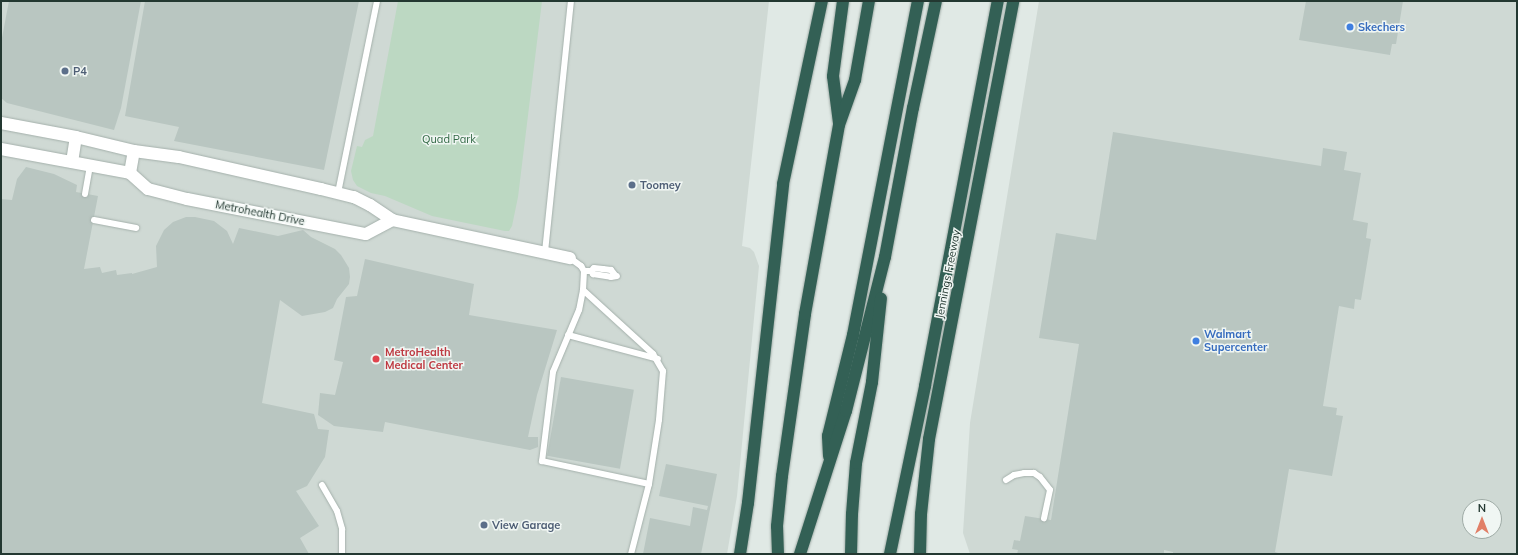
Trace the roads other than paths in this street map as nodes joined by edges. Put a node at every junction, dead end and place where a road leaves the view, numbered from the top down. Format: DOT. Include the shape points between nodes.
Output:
graph roads {
  1 [pos="377,1"];
  2 [pos="571,1"];
  3 [pos="822,1"];
  4 [pos="843,1"];
  5 [pos="869,1"];
  6 [pos="918,1"];
  7 [pos="936,1"];
  8 [pos="998,1"];
  9 [pos="1007,1"];
  10 [pos="1013,1"];
  11 [pos="1022,1"];
  12 [pos="1000,73"];
  13 [pos="983,83"];
  14 [pos="1,123"];
  15 [pos="839,125"];
  16 [pos="76,137"];
  17 [pos="1,149"];
  18 [pos="134,151"];
  19 [pos="72,162"];
  20 [pos="90,165"];
  21 [pos="130,173"];
  22 [pos="338,193"];
  23 [pos="85,194"];
  24 [pos="94,220"];
  25 [pos="392,220"];
  26 [pos="136,228"];
  27 [pos="545,252"];
  28 [pos="885,257"];
  29 [pos="570,258"];
  30 [pos="588,271"];
  31 [pos="616,275"];
  32 [pos="583,290"];
  33 [pos="568,335"];
  34 [pos="658,360"];
  35 [pos="830,464"];
  36 [pos="1006,480"];
  37 [pos="322,484"];
  38 [pos="649,484"];
  39 [pos="1044,518"];
  40 [pos="342,554"];
  41 [pos="631,554"];
  42 [pos="740,554"];
  43 [pos="778,554"];
  44 [pos="800,554"];
  45 [pos="851,554"];
  46 [pos="890,554"];
  47 [pos="920,554"];
  1 -- 22 [label="lane"];
  2 -- 27 [label="lane"];
  3 -- 42 [label="highway" via="783,184 748,503"];
  4 -- 15 [label="highway" via="833,76"];
  5 -- 15 [label="highway" via="855,80"];
  6 -- 35 [label="highway" via="853,334 828,436"];
  7 -- 28 [label="highway"];
  8 -- 13 [label="highway"];
  9 -- 13 [label="highway"];
  10 -- 12 [label="highway, Jennings Freeway"];
  11 -- 12 [label="highway"];
  12 -- 47 [label="highway, Jennings Freeway" via="929,440 921,514"];
  13 -- 46 [label="highway"];
  14 -- 16 [label="street"];
  15 -- 43 [label="highway" via="801,345 782,476 777,526"];
  16 -- 18 [label="street"];
  16 -- 19 [label="street"];
  17 -- 19 [label="street, Metrohealth Drive"];
  18 -- 21 [label="street"];
  18 -- 22 [label="street" via="179,157"];
  19 -- 20 [label="street, Metrohealth Drive"];
  20 -- 21 [label="street, Metrohealth Drive"];
  20 -- 23 [label="lane"];
  21 -- 25 [label="street, Metrohealth Drive" via="148,188 187,199 366,234"];
  22 -- 25 [label="street" via="370,205"];
  24 -- 26 [label="lane"];
  25 -- 27 [label="street"];
  27 -- 29 [label="street"];
  28 -- 35 [label="highway"];
  28 -- 45 [label="highway" via="872,382 856,463"];
  29 -- 30 [label="lane"];
  30 -- 31 [label="lane" via="594,268 611,270"];
  30 -- 32 [label="lane"];
  32 -- 33 [label="lane" via="579,310"];
  32 -- 34 [label="lane"];
  33 -- 34 [label="lane"];
  33 -- 38 [label="lane" via="553,372 542,461"];
  34 -- 38 [label="lane" via="663,371 659,420"];
  35 -- 44 [label="highway"];
  36 -- 39 [label="lane" via="1024,473 1034,473 1040,477 1050,490"];
  37 -- 40 [label="lane" via="337,511 342,529"];
  38 -- 41 [label="lane"];
}
